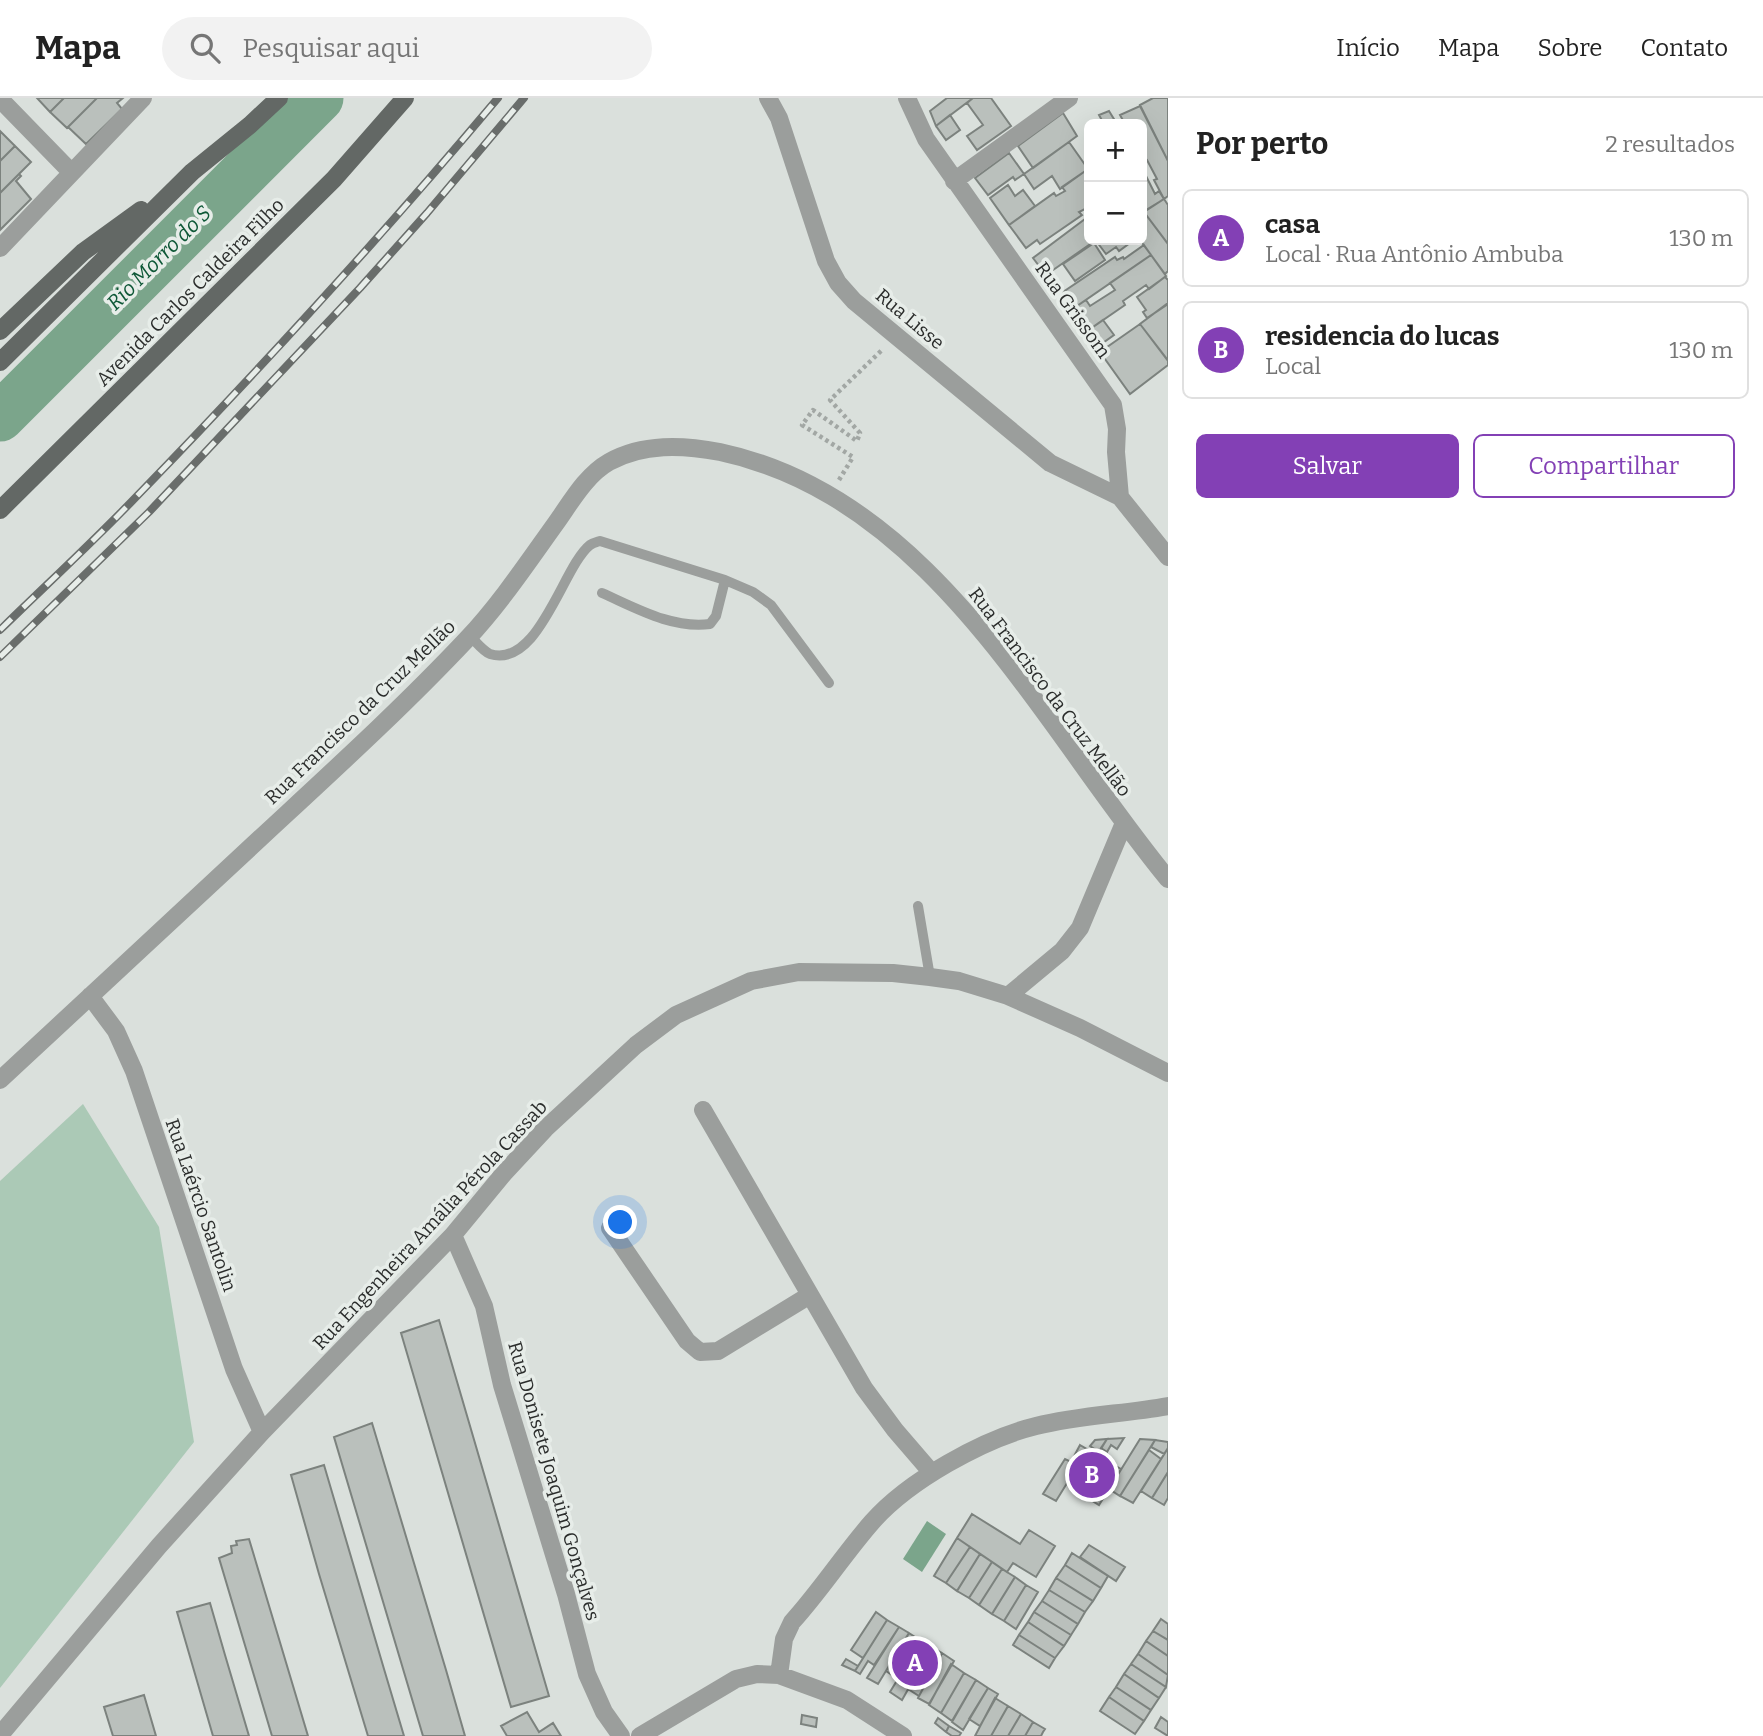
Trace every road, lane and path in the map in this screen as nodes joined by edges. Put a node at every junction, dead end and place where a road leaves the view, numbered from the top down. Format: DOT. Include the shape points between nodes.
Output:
graph roads {
  1 [pos="143,98"];
  2 [pos="279,98"];
  3 [pos="405,98"];
  4 [pos="768,98"];
  5 [pos="907,98"];
  6 [pos="1069,98"];
  7 [pos="0,99"];
  8 [pos="71,172"];
  9 [pos="192,172"];
  10 [pos="954,181"];
  11 [pos="0,248"];
  12 [pos="0,331"];
  13 [pos="892,332"];
  14 [pos="0,362"];
  15 [pos="830,496"];
  16 [pos="1120,497"];
  17 [pos="0,510"];
  18 [pos="1168,557"];
  19 [pos="725,580"];
  20 [pos="601,593"];
  21 [pos="470,636"];
  22 [pos="829,683"];
  23 [pos="1124,823"];
  24 [pos="1168,879"];
  25 [pos="918,906"];
  26 [pos="930,977"];
  27 [pos="90,996"];
  28 [pos="1009,996"];
  29 [pos="1168,1073"];
  30 [pos="0,1080"];
  31 [pos="703,1110"];
  32 [pos="610,1228"];
  33 [pos="453,1235"];
  34 [pos="810,1295"];
  35 [pos="1168,1406"];
  36 [pos="262,1432"];
  37 [pos="932,1473"];
  38 [pos="779,1675"];
  39 [pos="0,1735"];
  40 [pos="621,1736"];
  41 [pos="640,1736"];
  42 [pos="903,1736"];
  1 -- 8 [label="street"];
  2 -- 9 [label="main road"];
  3 -- 17 [label="main road, Avenida Carlos Caldeira Filho" via="334,179"];
  4 -- 13 [label="street, Rua Lisse" via="779,118 826,261 854,301"];
  5 -- 10 [label="street, Rua Grissom" via="926,139"];
  6 -- 10 [label="street"];
  7 -- 8 [label="street"];
  8 -- 11 [label="street"];
  9 -- 12 [label="main road" via="83,253"];
  9 -- 14 [label="main road"];
  10 -- 16 [label="street, Rua Grissom" via="1113,405"];
  13 -- 15 [label="path" via="880,352 830,400 860,433 857,441 813,410 802,425 853,457"];
  13 -- 16 [label="street, Rua Lisse" via="1050,463"];
  15 -- 21 [label="street, Rua Francisco da Cruz Mellão" via="772,468 696,447 666,445 609,462 589,477"];
  15 -- 23 [label="street, Rua Francisco da Cruz Mellão" via="887,536 964,610"];
  16 -- 18 [label="street"];
  19 -- 20 [label="lane" via="710,624 694,626 655,616"];
  19 -- 21 [label="lane" via="600,541 590,545 581,558 536,634 518,648 503,655 487,653"];
  19 -- 22 [label="lane" via="771,605"];
  21 -- 27 [label="street, Rua Francisco da Cruz Mellão" via="362,744"];
  23 -- 24 [label="street, Rua Francisco da Cruz Mellão"];
  23 -- 28 [label="street" via="1080,928 1062,951"];
  25 -- 26 [label="lane"];
  26 -- 28 [label="street, Rua Engenheira Amália Pérola Cassab"];
  26 -- 33 [label="street, Rua Engenheira Amália Pérola Cassab" via="799,972 751,981 676,1015 636,1045 545,1129"];
  27 -- 30 [label="street, Rua Francisco da Cruz Mellão"];
  27 -- 36 [label="street, Rua Laércio Santolin" via="116,1031 134,1071 234,1369"];
  28 -- 29 [label="street, Rua Engenheira Amália Pérola Cassab"];
  31 -- 34 [label="street"];
  32 -- 34 [label="street" via="687,1341 700,1352 718,1351"];
  33 -- 36 [label="street, Rua Engenheira Amália Pérola Cassab"];
  33 -- 40 [label="street, Rua Donisete Joaquim Gonçalves" via="484,1306 502,1385 587,1674"];
  34 -- 37 [label="street" via="864,1388"];
  35 -- 37 [label="street" via="1036,1426 989,1443"];
  36 -- 39 [label="street, Rua Engenheira Amália Pérola Cassab"];
  37 -- 38 [label="street" via="873,1521 792,1622 784,1639"];
  38 -- 41 [label="street" via="736,1679"];
  38 -- 42 [label="street" via="847,1700"];
}
